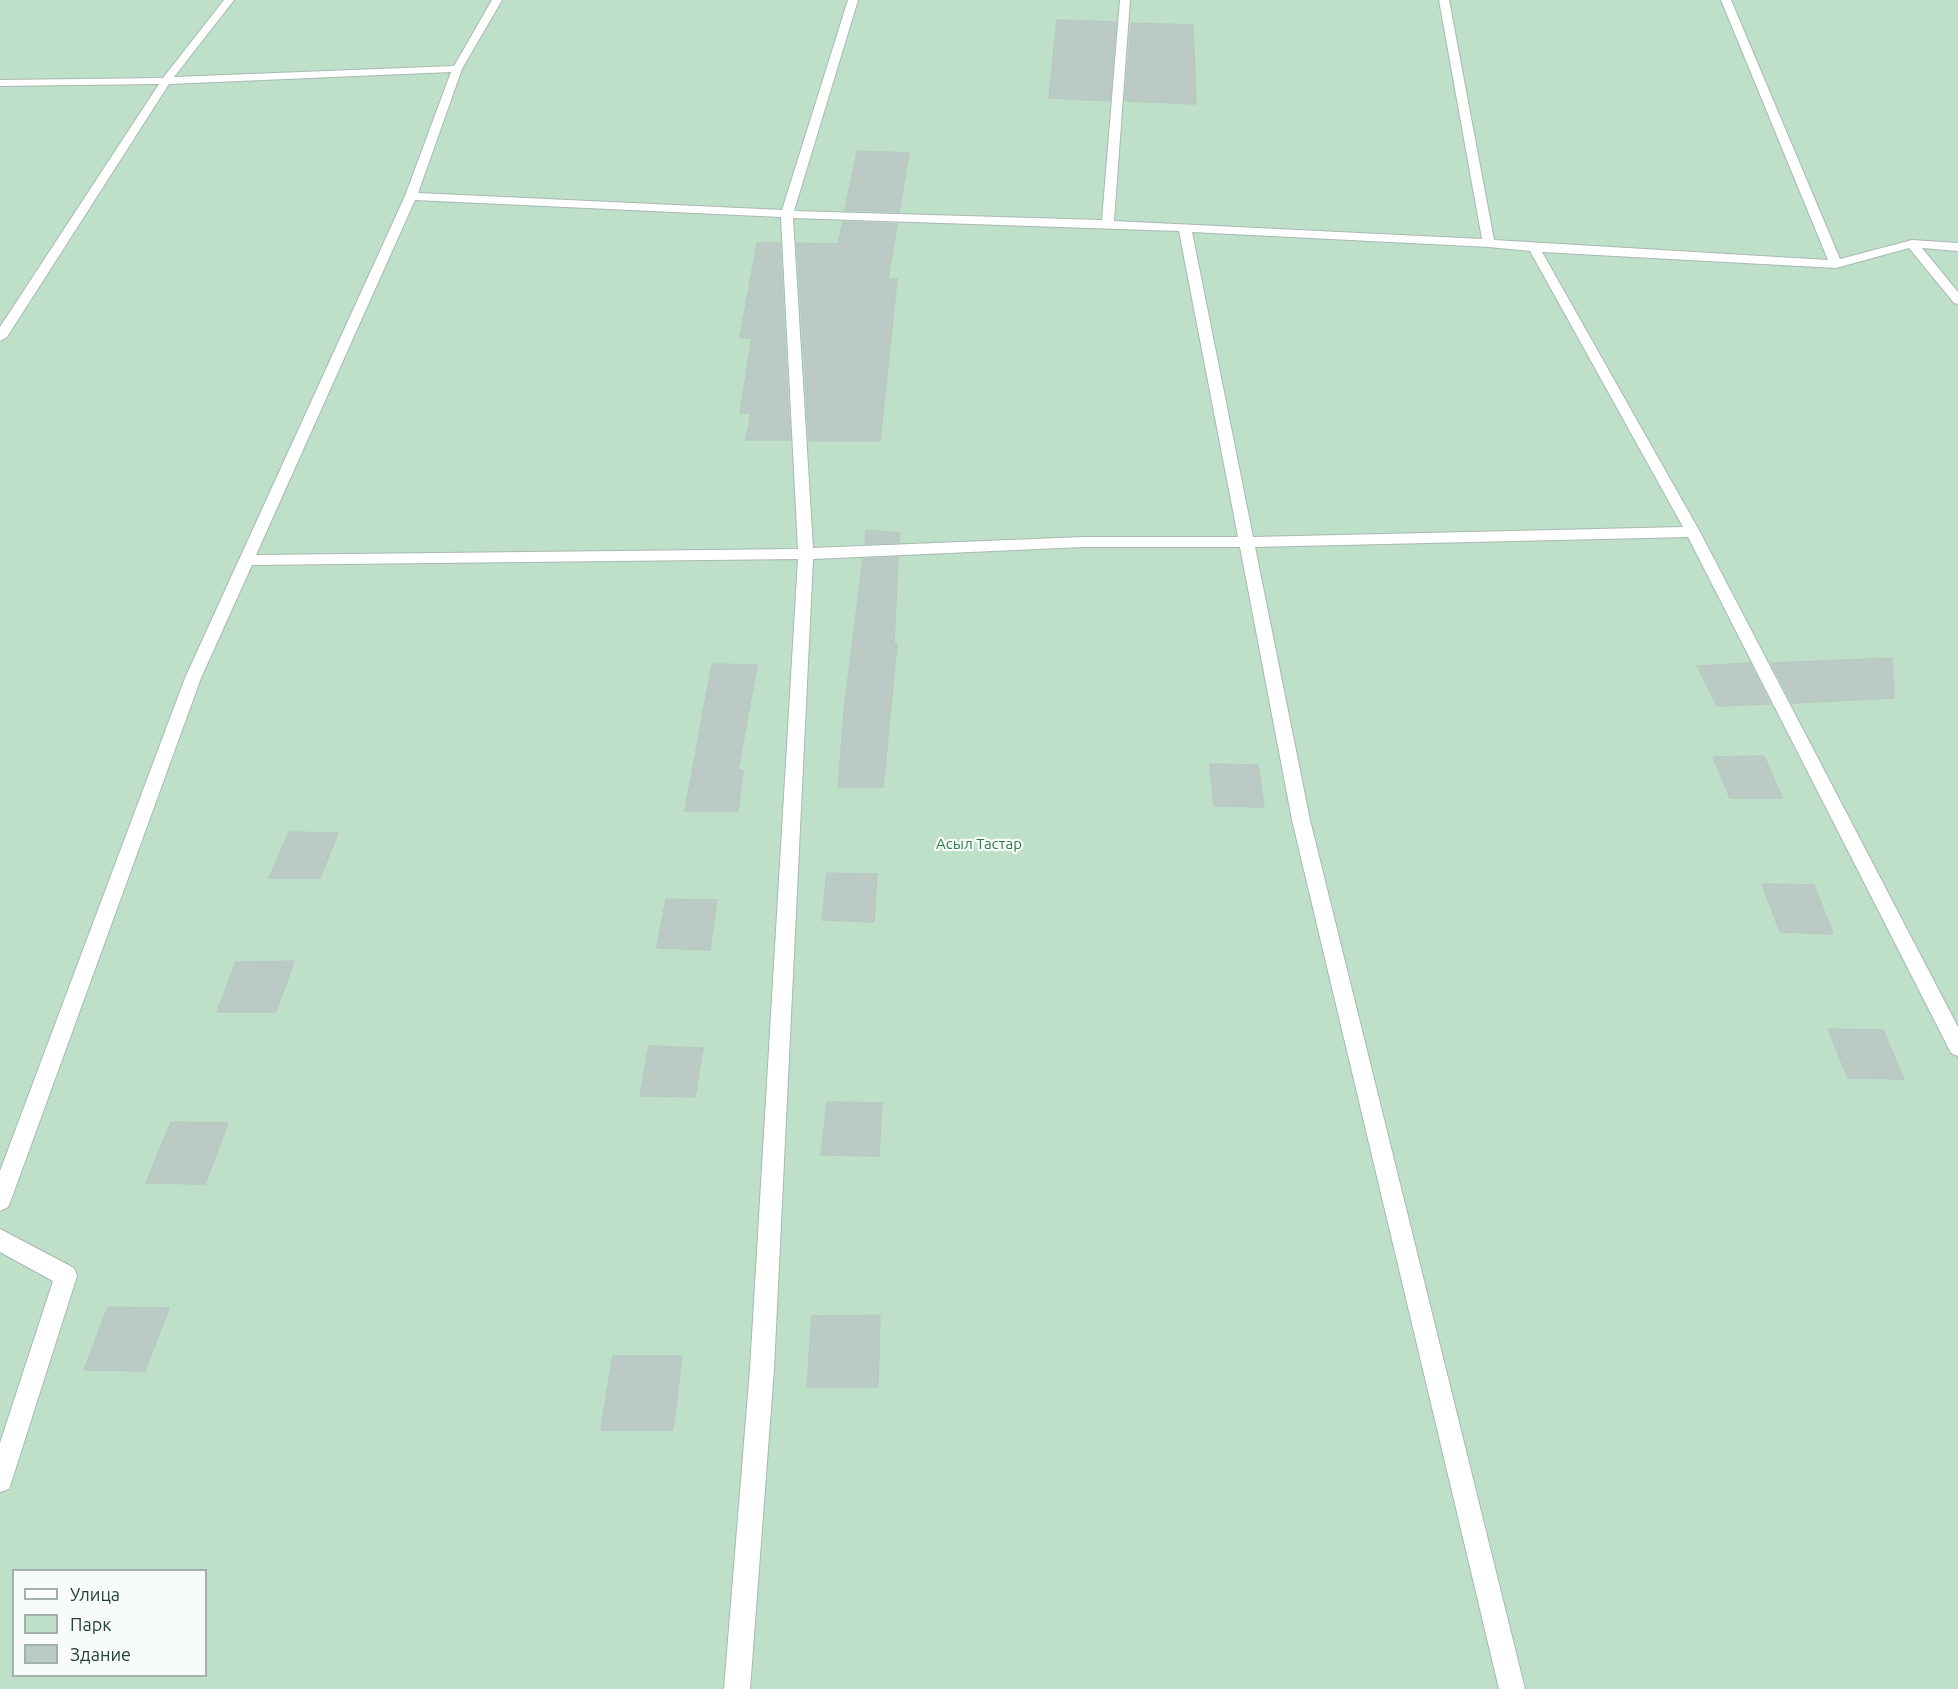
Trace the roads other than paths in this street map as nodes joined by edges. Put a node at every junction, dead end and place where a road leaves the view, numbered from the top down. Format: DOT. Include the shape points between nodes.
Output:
graph roads {
  1 [pos="229,0"];
  2 [pos="497,0"];
  3 [pos="853,0"];
  4 [pos="1125,0"];
  5 [pos="1444,0"];
  6 [pos="1726,0"];
  7 [pos="457,69"];
  8 [pos="166,81"];
  9 [pos="0,83"];
  10 [pos="411,196"];
  11 [pos="787,214"];
  12 [pos="1108,224"];
  13 [pos="1185,229"];
  14 [pos="1489,243"];
  15 [pos="1912,244"];
  16 [pos="1534,248"];
  17 [pos="1958,248"];
  18 [pos="1836,264"];
  19 [pos="1958,300"];
  20 [pos="0,337"];
  21 [pos="1693,532"];
  22 [pos="1248,542"];
  23 [pos="806,554"];
  24 [pos="248,560"];
  25 [pos="1958,1047"];
  26 [pos="0,1200"];
  27 [pos="0,1240"];
  28 [pos="0,1480"];
  29 [pos="737,1689"];
  30 [pos="1512,1689"];
  1 -- 8 [label="street"];
  2 -- 7 [label="street"];
  3 -- 11 [label="street"];
  4 -- 12 [label="street"];
  5 -- 14 [label="street"];
  6 -- 18 [label="street"];
  7 -- 8 [label="street"];
  7 -- 10 [label="street"];
  8 -- 9 [label="street"];
  8 -- 20 [label="street"];
  10 -- 11 [label="street"];
  10 -- 24 [label="street"];
  11 -- 12 [label="street"];
  11 -- 23 [label="street"];
  12 -- 13 [label="street"];
  13 -- 14 [label="street"];
  13 -- 22 [label="street"];
  14 -- 16 [label="street"];
  15 -- 17 [label="street"];
  15 -- 18 [label="street"];
  15 -- 19 [label="street"];
  16 -- 18 [label="street"];
  16 -- 21 [label="street"];
  21 -- 22 [label="street"];
  21 -- 25 [label="street"];
  22 -- 23 [label="street" via="1083,542"];
  22 -- 30 [label="street" via="1301,820"];
  23 -- 24 [label="street"];
  23 -- 29 [label="street" via="762,1369"];
  24 -- 26 [label="street" via="193,678"];
  27 -- 28 [label="street" via="66,1275"];
}
